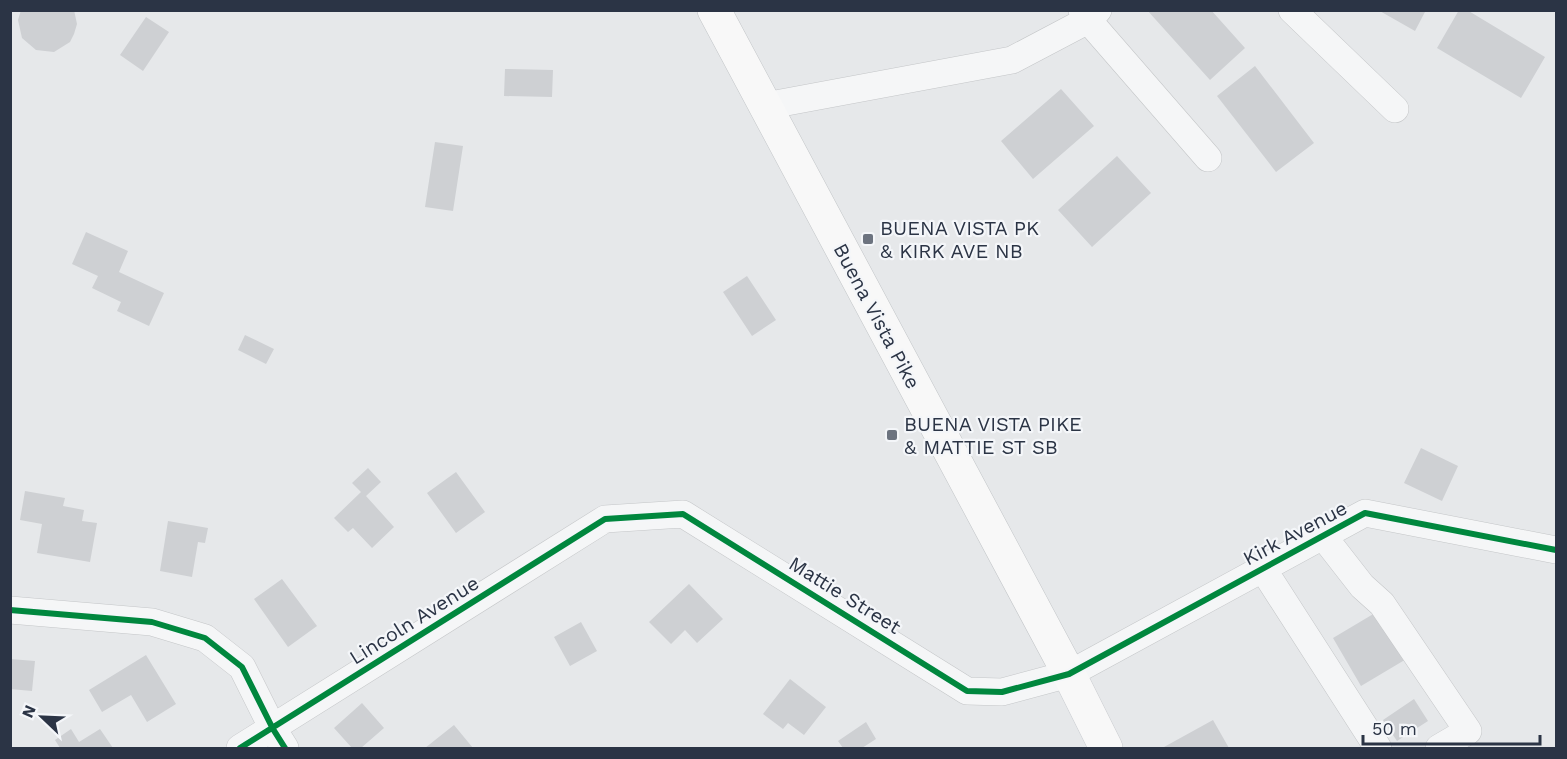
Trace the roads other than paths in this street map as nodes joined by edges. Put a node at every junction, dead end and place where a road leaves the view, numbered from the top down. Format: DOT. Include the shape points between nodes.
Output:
graph roads {
  1 [pos="714,10"];
  2 [pos="1292,10"];
  3 [pos="1090,14"];
  4 [pos="765,106"];
  5 [pos="1395,109"];
  6 [pos="1208,158"];
  7 [pos="605,519"];
  8 [pos="1323,536"];
  9 [pos="1557,550"];
  10 [pos="1263,568"];
  11 [pos="10,610"];
  12 [pos="1069,674"];
  13 [pos="279,739"];
  14 [pos="240,748"];
  15 [pos="1106,748"];
  16 [pos="1378,748"];
  17 [pos="1438,748"];
  1 -- 4 [label="main road, Buena Vista Pike"];
  2 -- 5 [label="street"];
  3 -- 4 [label="street" via="1012,60"];
  3 -- 6 [label="street"];
  4 -- 12 [label="main road, Buena Vista Pike"];
  7 -- 12 [label="street, Mattie Street" via="683,514 967,691 1002,692"];
  7 -- 13 [label="street, Lincoln Avenue"];
  8 -- 9 [label="street, Kirk Avenue" via="1365,513"];
  8 -- 10 [label="street, Kirk Avenue"];
  8 -- 17 [label="street" via="1362,586 1382,604 1468,731"];
  10 -- 12 [label="street, Kirk Avenue"];
  10 -- 16 [label="street"];
  11 -- 13 [label="street" via="152,622 206,638 242,667"];
  12 -- 15 [label="main road, Buena Vista Pike"];
  13 -- 14 [label="street, Lincoln Avenue"];
}
